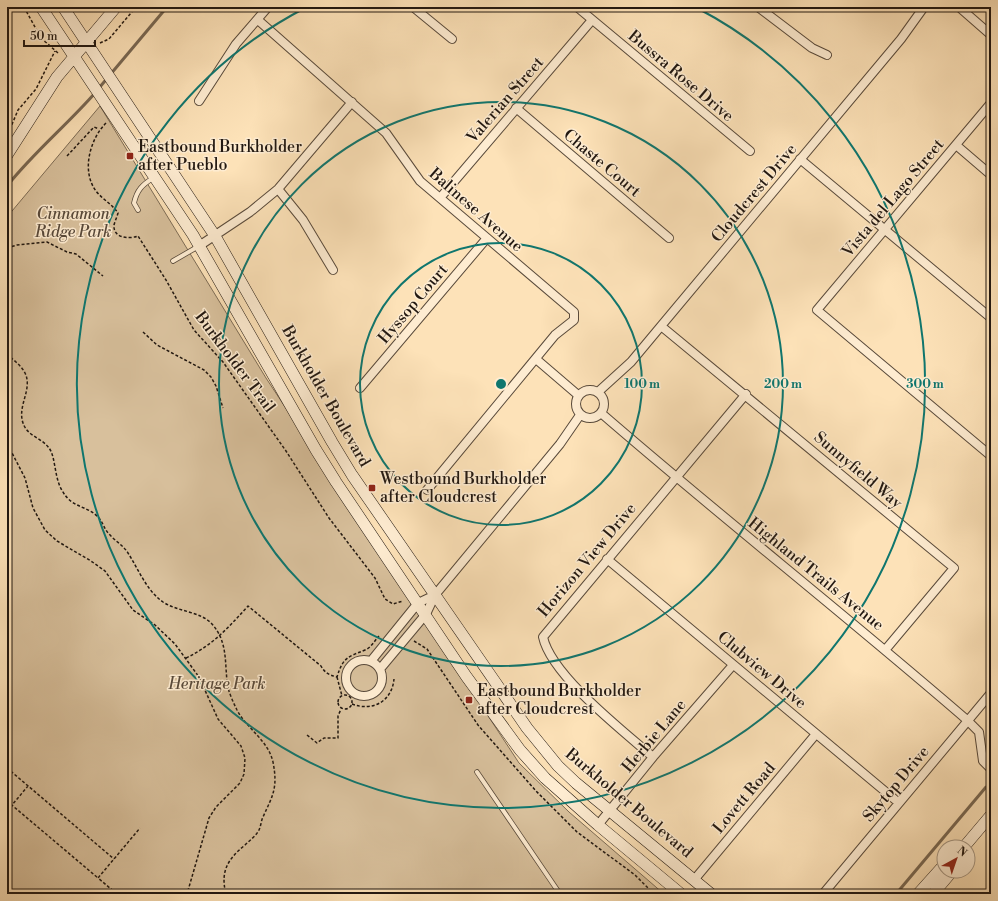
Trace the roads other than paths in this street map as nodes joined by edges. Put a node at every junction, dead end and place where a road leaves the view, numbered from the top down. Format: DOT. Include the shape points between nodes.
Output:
graph roads {
  1 [pos="41,7"];
  2 [pos="63,7"];
  3 [pos="116,7"];
  4 [pos="268,7"];
  5 [pos="413,7"];
  6 [pos="577,7"];
  7 [pos="758,7"];
  8 [pos="924,7"];
  9 [pos="959,7"];
  10 [pos="258,20"];
  11 [pos="592,20"];
  12 [pos="991,35"];
  13 [pos="452,39"];
  14 [pos="87,42"];
  15 [pos="826,55"];
  16 [pos="74,58"];
  17 [pos="199,101"];
  18 [pos="352,102"];
  19 [pos="991,103"];
  20 [pos="516,108"];
  21 [pos="956,145"];
  22 [pos="750,151"];
  23 [pos="7,155"];
  24 [pos="800,159"];
  25 [pos="991,175"];
  26 [pos="154,177"];
  27 [pos="278,189"];
  28 [pos="440,198"];
  29 [pos="138,210"];
  30 [pos="885,229"];
  31 [pos="215,236"];
  32 [pos="487,238"];
  33 [pos="669,238"];
  34 [pos="199,246"];
  35 [pos="173,261"];
  36 [pos="333,270"];
  37 [pos="991,318"];
  38 [pos="662,326"];
  39 [pos="536,359"];
  40 [pos="360,388"];
  41 [pos="598,392"];
  42 [pos="746,394"];
  43 [pos="578,395"];
  44 [pos="601,413"];
  45 [pos="580,414"];
  46 [pos="991,456"];
  47 [pos="676,476"];
  48 [pos="427,490"];
  49 [pos="607,559"];
  50 [pos="435,595"];
  51 [pos="418,603"];
  52 [pos="426,614"];
  53 [pos="886,649"];
  54 [pos="371,661"];
  55 [pos="733,665"];
  56 [pos="380,669"];
  57 [pos="991,693"];
  58 [pos="967,720"];
  59 [pos="816,734"];
  60 [pos="653,758"];
  61 [pos="991,769"];
  62 [pos="477,772"];
  63 [pos="899,803"];
  64 [pos="609,811"];
  65 [pos="991,815"];
  66 [pos="598,825"];
  67 [pos="971,839"];
  68 [pos="936,874"];
  69 [pos="946,879"];
  70 [pos="694,880"];
  71 [pos="560,894"];
  72 [pos="681,894"];
  73 [pos="711,894"];
  74 [pos="823,894"];
  75 [pos="918,894"];
  76 [pos="933,894"];
  1 -- 16 [label="main road"];
  2 -- 14 [label="main road, Burkholder Boulevard"];
  3 -- 14 [label="main road"];
  4 -- 10 [label="street"];
  5 -- 13 [label="street"];
  6 -- 11 [label="street, Bussra Rose Drive"];
  7 -- 15 [label="street" via="812,48"];
  8 -- 24 [label="street, Cloudcrest Drive" via="901,39"];
  9 -- 12 [label="street"];
  10 -- 17 [label="street" via="236,44"];
  10 -- 18 [label="street, Balinese Avenue"];
  11 -- 20 [label="street, Valerian Street"];
  11 -- 22 [label="street, Bussra Rose Drive"];
  14 -- 16 [label="main road"];
  14 -- 31 [label="main road, Burkholder Boulevard"];
  16 -- 23 [label="main road" via="57,77"];
  16 -- 26 [label="main road"];
  18 -- 27 [label="street"];
  18 -- 28 [label="street, Balinese Avenue" via="386,133 420,181"];
  19 -- 21 [label="street, Vista del Lago Street"];
  20 -- 28 [label="street, Valerian Street"];
  20 -- 33 [label="street, Chaste Court"];
  21 -- 25 [label="street"];
  21 -- 30 [label="street, Vista del Lago Street"];
  24 -- 30 [label="street"];
  24 -- 38 [label="street, Cloudcrest Drive"];
  26 -- 29 [label="lane" via="140,186 136,194 134,203"];
  26 -- 34 [label="main road"];
  27 -- 31 [label="street"];
  27 -- 36 [label="street" via="303,220"];
  28 -- 32 [label="street, Balinese Avenue"];
  30 -- 37 [label="street"];
  30 -- 46 [label="street, Vista del Lago Street" via="817,310"];
  31 -- 34 [label="street"];
  31 -- 50 [label="main road, Burkholder Boulevard" via="332,442"];
  32 -- 39 [label="street, Balinese Avenue" via="574,312 574,320 555,335"];
  32 -- 40 [label="street, Hyssop Court"];
  34 -- 35 [label="lane"];
  34 -- 51 [label="main road" via="316,450"];
  38 -- 41 [label="street, Cloudcrest Drive" via="631,362"];
  38 -- 42 [label="street, Sunnyfield Way"];
  39 -- 43 [label="street"];
  39 -- 48 [label="street"];
  41 -- 43 [label="street" via="592,389 584,390"];
  41 -- 44 [label="street" via="604,402"];
  42 -- 47 [label="street, Horizon View Drive"];
  42 -- 53 [label="street, Sunnyfield Way" via="954,568"];
  43 -- 45 [label="street" via="576,405"];
  44 -- 45 [label="street" via="591,418"];
  44 -- 47 [label="street, Highland Trails Avenue"];
  45 -- 50 [label="street" via="560,444"];
  47 -- 49 [label="street, Horizon View Drive"];
  47 -- 53 [label="street, Highland Trails Avenue"];
  49 -- 55 [label="street, Clubview Drive"];
  49 -- 60 [label="street, Horizon View Drive" via="548,628 543,637 545,646 565,674 595,708"];
  50 -- 51 [label="street"];
  50 -- 52 [label="street"];
  50 -- 64 [label="main road, Burkholder Boulevard" via="542,747 576,783"];
  51 -- 52 [label="main road"];
  51 -- 54 [label="street"];
  52 -- 56 [label="street"];
  52 -- 66 [label="main road" via="466,676 520,750 545,778"];
  53 -- 58 [label="street, Highland Trails Avenue"];
  54 -- 56 [label="street"];
  54 -- 56 [label="street" via="359,661 350,667 346,677 352,691 361,696 376,693 382,684"];
  55 -- 59 [label="street, Clubview Drive"];
  55 -- 60 [label="street, Herbie Lane"];
  57 -- 58 [label="street, Skytop Drive"];
  58 -- 61 [label="street, Highland Trails Avenue" via="979,732 983,761"];
  58 -- 63 [label="street, Skytop Drive"];
  59 -- 63 [label="street, Clubview Drive"];
  59 -- 70 [label="street, Lovett Road"];
  60 -- 64 [label="street, Herbie Lane"];
  62 -- 71 [label="lane"];
  63 -- 74 [label="street, Skytop Drive"];
  64 -- 66 [label="street, Herbie Lane"];
  64 -- 70 [label="main road, Burkholder Boulevard"];
  65 -- 67 [label="main road"];
  66 -- 72 [label="main road"];
  68 -- 75 [label="main road"];
  69 -- 76 [label="main road"];
  70 -- 73 [label="main road, Burkholder Boulevard"];
}
